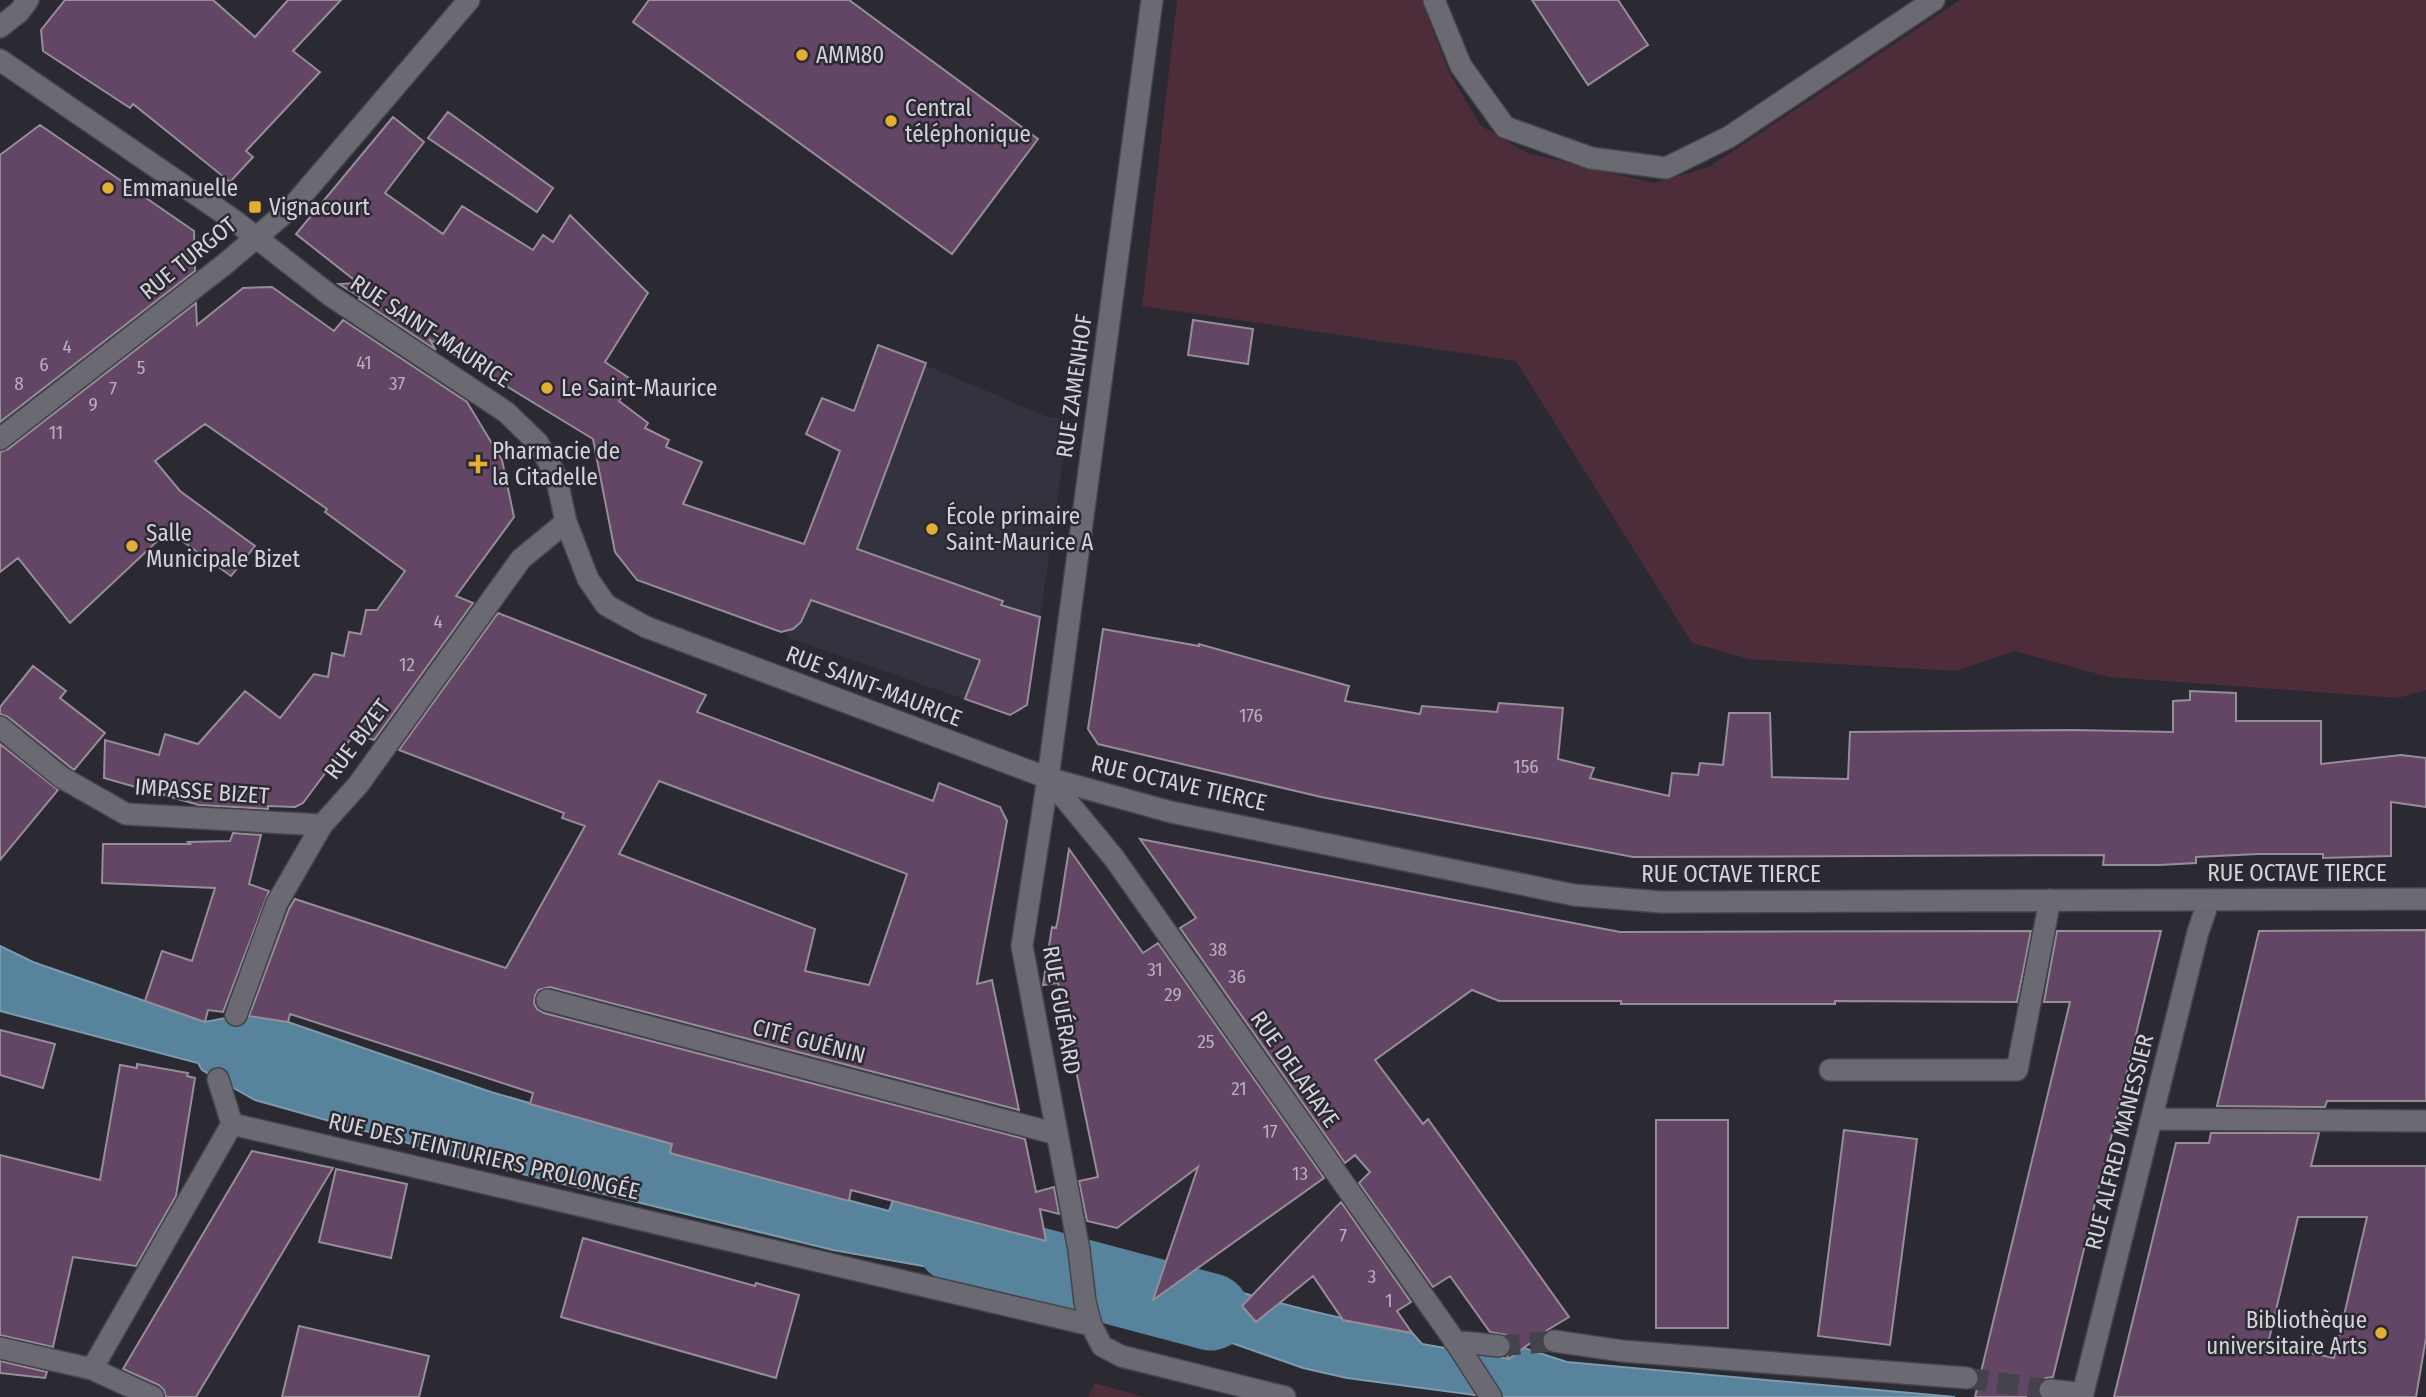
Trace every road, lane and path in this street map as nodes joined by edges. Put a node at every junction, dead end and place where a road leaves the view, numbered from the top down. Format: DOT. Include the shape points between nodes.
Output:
graph roads {
  1 [pos="28,0"];
  2 [pos="469,0"];
  3 [pos="1152,0"];
  4 [pos="1434,0"];
  5 [pos="1934,0"];
  6 [pos="0,27"];
  7 [pos="0,60"];
  8 [pos="256,238"];
  9 [pos="0,439"];
  10 [pos="566,522"];
  11 [pos="0,727"];
  12 [pos="1048,778"];
  13 [pos="322,825"];
  14 [pos="2426,899"];
  15 [pos="2050,900"];
  16 [pos="2209,900"];
  17 [pos="547,1000"];
  18 [pos="236,1015"];
  19 [pos="1830,1070"];
  20 [pos="218,1079"];
  21 [pos="2151,1119"];
  22 [pos="2426,1121"];
  23 [pos="232,1124"];
  24 [pos="1058,1134"];
  25 [pos="1091,1325"];
  26 [pos="1554,1341"];
  27 [pos="1455,1342"];
  28 [pos="1499,1346"];
  29 [pos="0,1348"];
  30 [pos="92,1369"];
  31 [pos="1967,1378"];
  32 [pos="2050,1390"];
  33 [pos="2083,1395"];
  34 [pos="153,1397"];
  35 [pos="1285,1397"];
  36 [pos="1491,1397"];
  1 -- 6 [label="street"];
  2 -- 8 [label="street, RUE TURGOT" via="293,206"];
  3 -- 12 [label="street, RUE ZAMENHOF"];
  4 -- 5 [label="street" via="1461,66 1505,127 1591,158 1666,168 1729,136"];
  7 -- 8 [label="street, RUE SAINT-MAURICE"];
  8 -- 9 [label="street, RUE TURGOT"];
  8 -- 10 [label="street, RUE SAINT-MAURICE" via="331,296 506,412 538,443 556,475"];
  10 -- 12 [label="street, RUE SAINT-MAURICE" via="589,579 606,605 646,626"];
  10 -- 13 [label="street, RUE BIZET" via="521,558 358,785"];
  11 -- 13 [label="street, IMPASSE BIZET" via="61,777 126,814"];
  12 -- 15 [label="street, RUE OCTAVE TIERCE" via="1171,812 1574,895 1661,902"];
  12 -- 24 [label="street, RUE GUÉRARD" via="1022,946"];
  12 -- 27 [label="street, RUE DELAHAYE" via="1114,859"];
  13 -- 18 [label="street, RUE BIZET" via="277,903"];
  14 -- 16 [label="street, RUE OCTAVE TIERCE"];
  15 -- 16 [label="street, RUE OCTAVE TIERCE"];
  15 -- 19 [label="street" via="2017,1070"];
  16 -- 21 [label="street, RUE ALFRED MANESSIER"];
  17 -- 24 [label="street, CITÉ GUÉNIN"];
  20 -- 23 [label="street"];
  21 -- 22 [label="street"];
  21 -- 33 [label="street, RUE ALFRED MANESSIER"];
  23 -- 25 [label="street, RUE DES TEINTURIERS PROLONGÉE"];
  23 -- 30 [label="street"];
  24 -- 25 [label="street, RUE GUÉRARD"];
  25 -- 35 [label="street" via="1102,1346 1121,1356"];
  26 -- 31 [label="street" via="1622,1351"];
  27 -- 28 [label="street"];
  27 -- 36 [label="street, RUE DELAHAYE"];
  29 -- 30 [label="street"];
  30 -- 34 [label="street"];
  32 -- 33 [label="street"];
}
